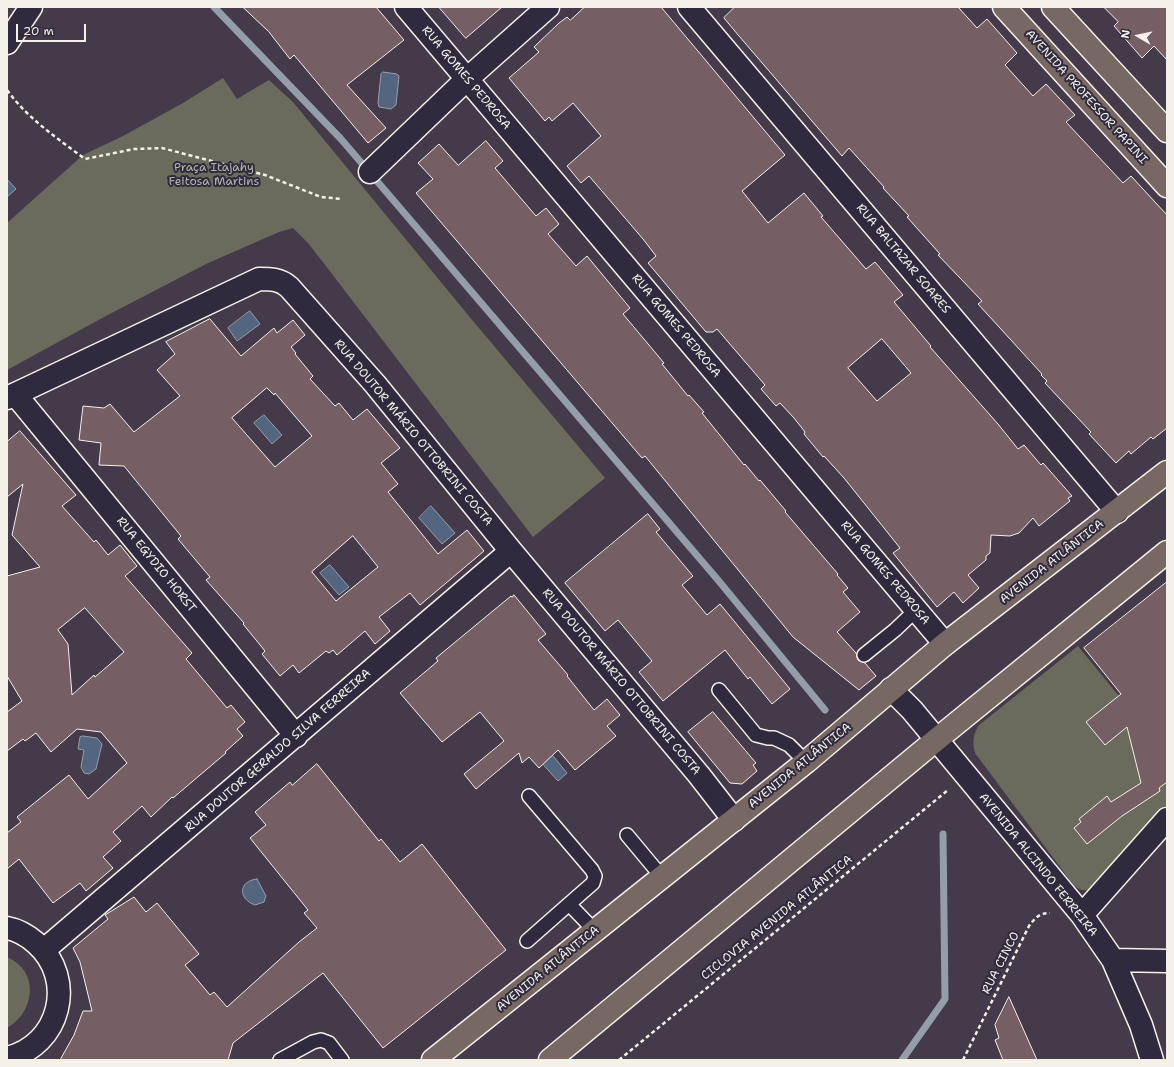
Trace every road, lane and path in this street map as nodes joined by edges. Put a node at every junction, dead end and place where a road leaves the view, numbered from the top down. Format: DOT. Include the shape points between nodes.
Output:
graph roads {
  1 [pos="31,7"];
  2 [pos="406,7"];
  3 [pos="548,7"];
  4 [pos="689,7"];
  5 [pos="1004,7"];
  6 [pos="1053,7"];
  7 [pos="7,43"];
  8 [pos="468,80"];
  9 [pos="7,90"];
  10 [pos="1167,131"];
  11 [pos="370,172"];
  12 [pos="1167,186"];
  13 [pos="342,199"];
  14 [pos="11,396"];
  15 [pos="1167,472"];
  16 [pos="1117,512"];
  17 [pos="511,551"];
  18 [pos="1167,552"];
  19 [pos="916,610"];
  20 [pos="945,644"];
  21 [pos="864,654"];
  22 [pos="891,689"];
  23 [pos="719,690"];
  24 [pos="296,736"];
  25 [pos="936,740"];
  26 [pos="806,762"];
  27 [pos="946,790"];
  28 [pos="529,796"];
  29 [pos="1167,819"];
  30 [pos="734,820"];
  31 [pos="627,835"];
  32 [pos="662,878"];
  33 [pos="569,904"];
  34 [pos="1082,915"];
  35 [pos="7,928"];
  36 [pos="594,932"];
  37 [pos="527,941"];
  38 [pos="44,950"];
  39 [pos="1113,960"];
  40 [pos="1167,961"];
  41 [pos="14,1058"];
  42 [pos="280,1060"];
  43 [pos="342,1060"];
  44 [pos="434,1060"];
  45 [pos="550,1060"];
  46 [pos="619,1060"];
  47 [pos="963,1060"];
  48 [pos="1152,1060"];
  1 -- 7 [label="street"];
  2 -- 8 [label="street, RUA GOMES PEDROSA"];
  3 -- 8 [label="street"];
  4 -- 16 [label="street, RUA BALTAZAR SOARES"];
  5 -- 12 [label="main road, AVENIDA PROFESSOR PAPINI"];
  6 -- 10 [label="main road"];
  8 -- 11 [label="street"];
  8 -- 19 [label="street, RUA GOMES PEDROSA"];
  9 -- 13 [label="path" via="34,120 85,159 134,149 162,148 264,175 321,196"];
  14 -- 17 [label="street, RUA DOUTOR MÁRIO OTTOBRINI COSTA" via="259,279 282,282 375,384"];
  14 -- 24 [label="street, RUA EGYDIO HORST"];
  15 -- 16 [label="main road, AVENIDA ATLÂNTICA"];
  16 -- 20 [label="main road, AVENIDA ATLÂNTICA"];
  17 -- 24 [label="street, RUA DOUTOR GERALDO SILVA FERREIRA"];
  17 -- 30 [label="street, RUA DOUTOR MÁRIO OTTOBRINI COSTA"];
  18 -- 25 [label="main road"];
  19 -- 20 [label="street, RUA GOMES PEDROSA"];
  19 -- 21 [label="lane"];
  20 -- 22 [label="main road, AVENIDA ATLÂNTICA"];
  22 -- 25 [label="street, AVENIDA ALCINDO FERREIRA"];
  22 -- 26 [label="main road, AVENIDA ATLÂNTICA"];
  23 -- 26 [label="lane" via="756,735 774,738 789,745"];
  24 -- 38 [label="street, RUA DOUTOR GERALDO SILVA FERREIRA"];
  25 -- 34 [label="street, AVENIDA ALCINDO FERREIRA"];
  25 -- 45 [label="main road"];
  26 -- 30 [label="main road, AVENIDA ATLÂNTICA"];
  27 -- 46 [label="path, CICLOVIA AVENIDA ATLÂNTICA"];
  28 -- 33 [label="lane" via="595,876 593,883"];
  29 -- 34 [label="street"];
  30 -- 32 [label="main road, AVENIDA ATLÂNTICA"];
  31 -- 32 [label="lane"];
  32 -- 36 [label="main road, AVENIDA ATLÂNTICA"];
  33 -- 36 [label="lane"];
  33 -- 37 [label="lane"];
  34 -- 39 [label="street, AVENIDA ALCINDO FERREIRA"];
  34 -- 47 [label="path, RUA CINCO" via="1048,913 1035,918"];
  35 -- 38 [label="street" via="29,937"];
  36 -- 44 [label="main road, AVENIDA ATLÂNTICA"];
  38 -- 41 [label="street" via="55,968 60,989 57,1010 49,1029 35,1045"];
  39 -- 40 [label="street"];
  39 -- 48 [label="street, AVENIDA ALCINDO FERREIRA" via="1141,1025"];
  42 -- 43 [label="lane" via="321,1040 329,1044"];
}
